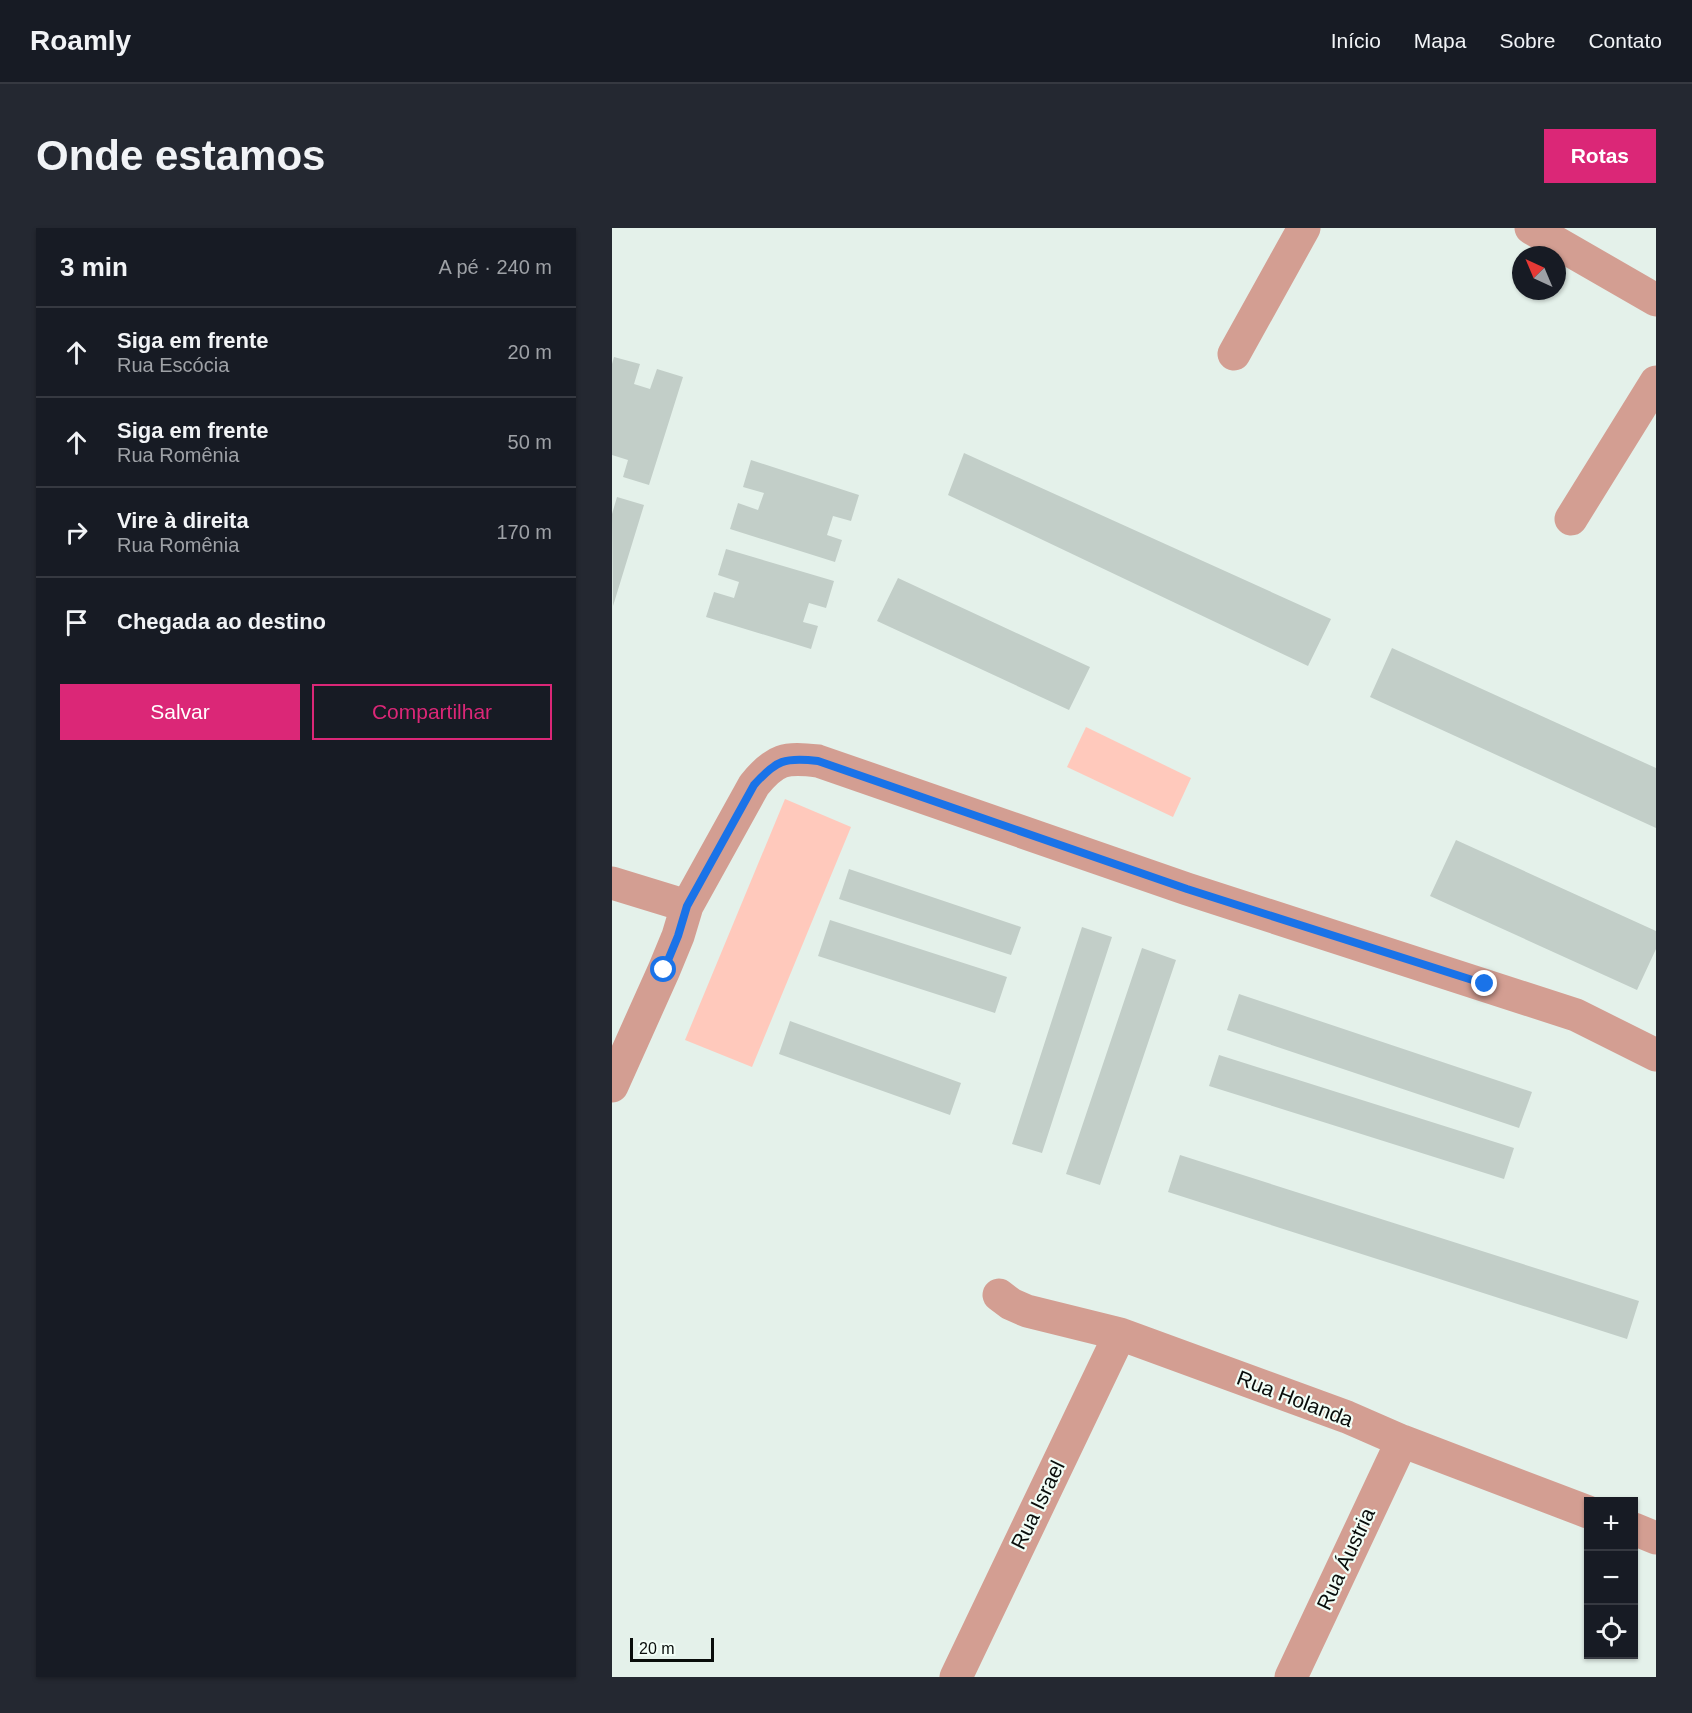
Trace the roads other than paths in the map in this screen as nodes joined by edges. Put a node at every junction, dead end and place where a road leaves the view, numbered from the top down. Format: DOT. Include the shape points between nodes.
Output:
graph roads {
  1 [pos="1304,228"];
  2 [pos="1531,228"];
  3 [pos="1656,300"];
  4 [pos="1234,354"];
  5 [pos="1656,382"];
  6 [pos="1571,519"];
  7 [pos="612,883"];
  8 [pos="687,906"];
  9 [pos="1656,1055"];
  10 [pos="612,1086"];
  11 [pos="999,1295"];
  12 [pos="1120,1334"];
  13 [pos="1402,1442"];
  14 [pos="1584,1510"];
  15 [pos="1638,1531"];
  16 [pos="1656,1538"];
  17 [pos="956,1677"];
  18 [pos="1291,1677"];
  1 -- 4 [label="street"];
  2 -- 3 [label="street"];
  5 -- 6 [label="street"];
  7 -- 8 [label="street"];
  8 -- 9 [label="street" via="766,770 797,759 818,761 1187,889 1576,1015"];
  8 -- 10 [label="street" via="664,970"];
  11 -- 12 [label="street, Rua Holanda" via="1027,1311"];
  12 -- 13 [label="street, Rua Holanda" via="1347,1417"];
  12 -- 17 [label="street, Rua Israel"];
  13 -- 14 [label="street, Rua Holanda"];
  13 -- 18 [label="street, Rua Áustria"];
  15 -- 16 [label="street"];
}
